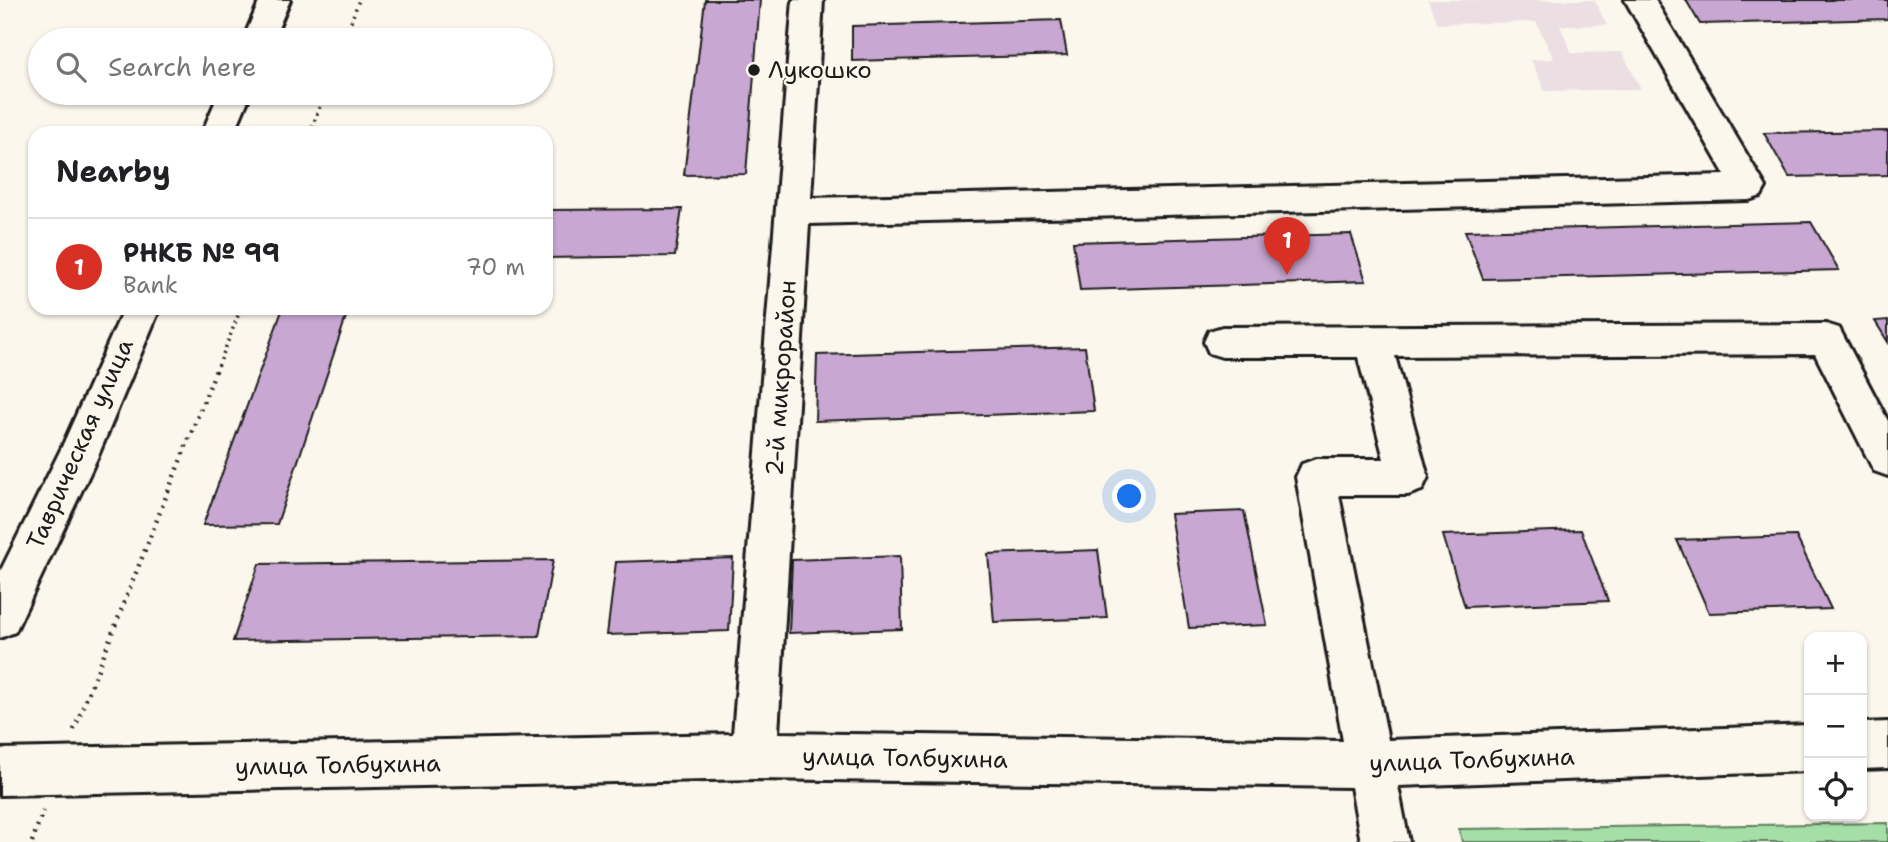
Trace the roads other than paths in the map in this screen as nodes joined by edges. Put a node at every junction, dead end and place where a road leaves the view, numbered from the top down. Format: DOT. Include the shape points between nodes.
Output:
graph roads {
  1 [pos="275,0"];
  2 [pos="808,0"];
  3 [pos="1640,0"];
  4 [pos="263,28"];
  5 [pos="230,105"];
  6 [pos="221,126"];
  7 [pos="793,211"];
  8 [pos="139,315"];
  9 [pos="1222,342"];
  10 [pos="1373,342"];
  11 [pos="1888,459"];
  12 [pos="0,617"];
  13 [pos="1888,745"];
  14 [pos="1867,746"];
  15 [pos="1804,748"];
  16 [pos="754,756"];
  17 [pos="1370,764"];
  18 [pos="0,772"];
  19 [pos="1385,842"];
  1 -- 4 [label="main road"];
  2 -- 7 [label="main road, 2-й микрорайон"];
  3 -- 7 [label="main road" via="1749,187"];
  5 -- 6 [label="main road"];
  7 -- 16 [label="main road, 2-й микрорайон"];
  8 -- 12 [label="main road, Таврическая улица" via="78,456"];
  9 -- 10 [label="main road"];
  10 -- 11 [label="main road" via="1826,340"];
  10 -- 17 [label="main road" via="1408,477 1317,477"];
  13 -- 14 [label="main road"];
  15 -- 17 [label="main road, улица Толбухина"];
  16 -- 17 [label="main road, улица Толбухина"];
  16 -- 18 [label="main road, улица Толбухина"];
  17 -- 19 [label="main road"];
}
